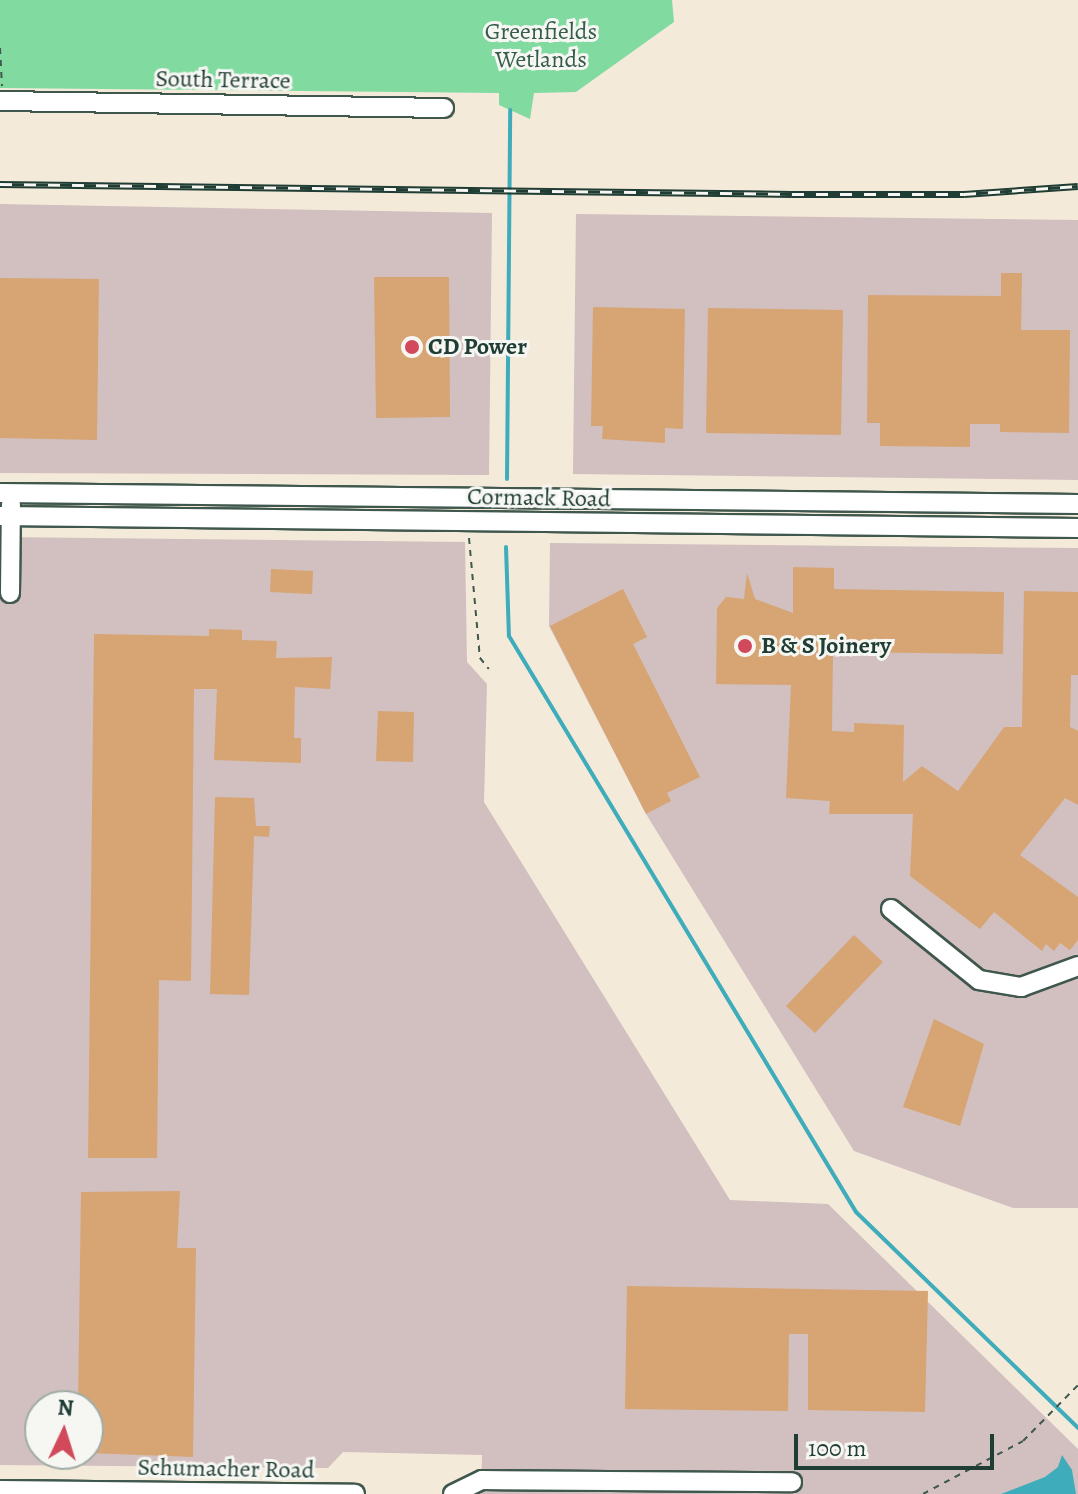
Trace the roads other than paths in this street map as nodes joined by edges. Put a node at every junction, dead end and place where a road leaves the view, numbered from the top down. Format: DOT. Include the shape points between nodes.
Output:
graph roads {
  1 [pos="0,101"];
  2 [pos="444,108"];
  3 [pos="6,493"];
  4 [pos="1078,504"];
  5 [pos="6,516"];
  6 [pos="1078,528"];
  7 [pos="10,593"];
  8 [pos="891,909"];
  9 [pos="1078,966"];
  10 [pos="792,1482"];
  11 [pos="0,1490"];
  12 [pos="355,1494"];
  13 [pos="453,1494"];
  1 -- 2 [label="street, South Terrace"];
  3 -- 4 [label="street, Cormack Road"];
  3 -- 5 [label="street"];
  5 -- 6 [label="street, Cormack Road"];
  5 -- 7 [label="street"];
  8 -- 9 [label="street" via="979,980 1021,987"];
  10 -- 13 [label="street" via="482,1480"];
  11 -- 12 [label="street, Schumacher Road"];
}
